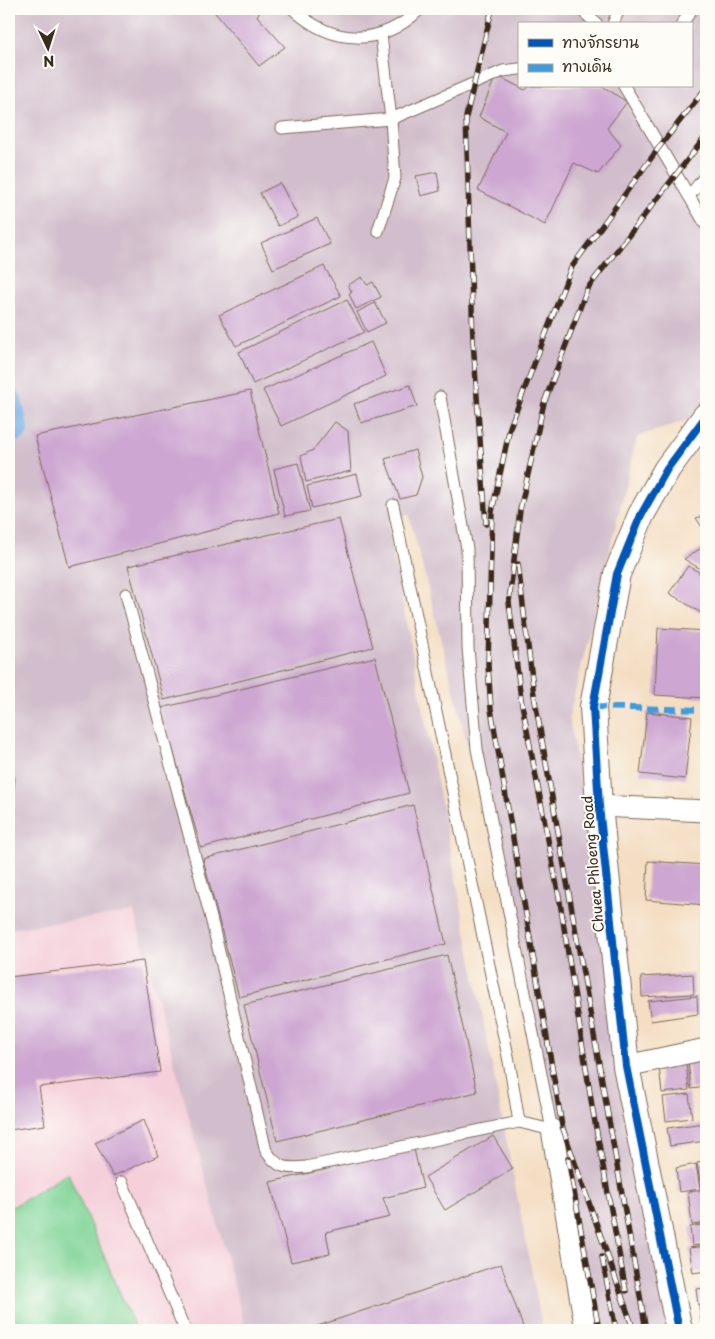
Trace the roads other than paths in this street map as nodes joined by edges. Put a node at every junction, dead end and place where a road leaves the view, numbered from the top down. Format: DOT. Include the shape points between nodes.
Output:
graph roads {
  1 [pos="293,9"];
  2 [pos="420,9"];
  3 [pos="580,9"];
  4 [pos="619,9"];
  5 [pos="692,9"];
  6 [pos="595,22"];
  7 [pos="614,22"];
  8 [pos="683,22"];
  9 [pos="381,35"];
  10 [pos="518,68"];
  11 [pos="625,88"];
  12 [pos="391,119"];
  13 [pos="282,128"];
  14 [pos="706,175"];
  15 [pos="690,195"];
  16 [pos="706,225"];
  17 [pos="378,231"];
  18 [pos="440,397"];
  19 [pos="706,416"];
  20 [pos="393,505"];
  21 [pos="126,594"];
  22 [pos="599,806"];
  23 [pos="706,811"];
  24 [pos="706,1049"];
  25 [pos="626,1066"];
  26 [pos="519,1122"];
  27 [pos="552,1130"];
  28 [pos="122,1182"];
  29 [pos="185,1330"];
  30 [pos="586,1330"];
  31 [pos="680,1330"];
  1 -- 9 [label="lane" via="308,23 331,34 356,38"];
  2 -- 9 [label="lane" via="406,23"];
  3 -- 6 [label="lane"];
  4 -- 7 [label="lane"];
  5 -- 8 [label="lane"];
  9 -- 12 [label="lane"];
  10 -- 12 [label="lane" via="503,71"];
  11 -- 15 [label="lane"];
  12 -- 13 [label="lane"];
  12 -- 17 [label="lane" via="395,178"];
  14 -- 15 [label="lane"];
  15 -- 16 [label="lane"];
  18 -- 27 [label="lane" via="467,549 468,648 477,749"];
  19 -- 22 [label="street, Chuea Phloeng Road" via="667,469 641,515 617,574 593,707"];
  20 -- 26 [label="lane" via="509,1060"];
  21 -- 26 [label="lane" via="211,918 266,1151 276,1164 290,1169"];
  22 -- 23 [label="street"];
  22 -- 25 [label="street, Chuea Phloeng Road"];
  24 -- 25 [label="street"];
  25 -- 31 [label="street, Chuea Phloeng Road"];
  26 -- 27 [label="lane"];
  27 -- 30 [label="street"];
  28 -- 29 [label="lane"];
}
